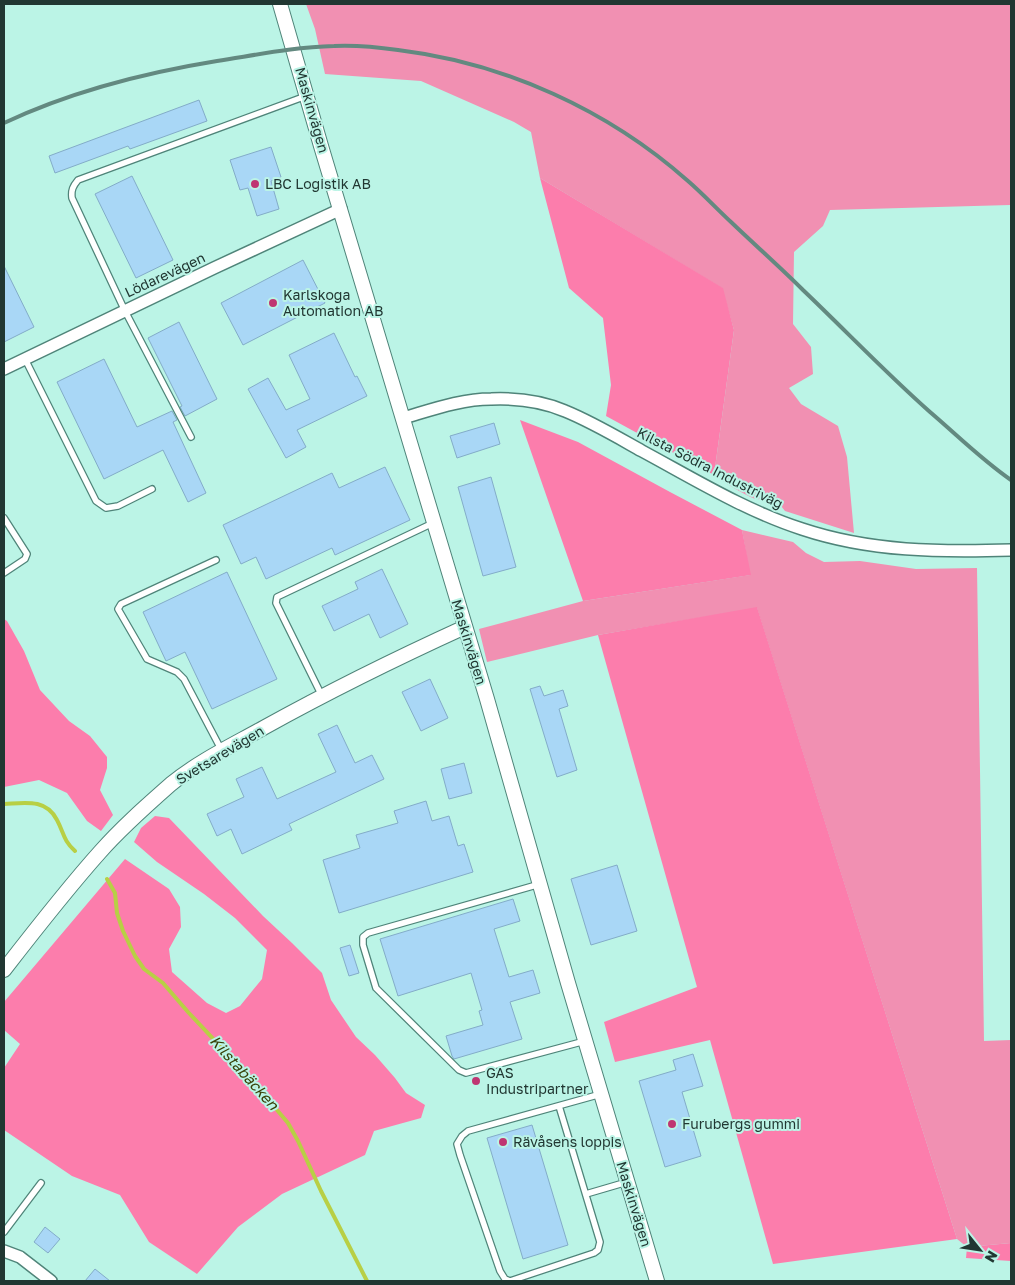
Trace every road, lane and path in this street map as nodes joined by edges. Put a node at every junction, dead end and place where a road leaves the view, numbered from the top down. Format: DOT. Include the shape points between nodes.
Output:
graph roads {
  1 [pos="280,4"];
  2 [pos="307,95"];
  3 [pos="341,209"];
  4 [pos="124,311"];
  5 [pos="25,359"];
  6 [pos="4,370"];
  7 [pos="403,418"];
  8 [pos="191,437"];
  9 [pos="152,489"];
  10 [pos="4,518"];
  11 [pos="433,523"];
  12 [pos="1011,550"];
  13 [pos="216,560"];
  14 [pos="4,573"];
  15 [pos="465,627"];
  16 [pos="322,696"];
  17 [pos="222,751"];
  18 [pos="540,884"];
  19 [pos="4,970"];
  20 [pos="586,1041"];
  21 [pos="601,1094"];
  22 [pos="559,1106"];
  23 [pos="627,1182"];
  24 [pos="41,1183"];
  25 [pos="586,1194"];
  26 [pos="4,1232"];
  27 [pos="4,1251"];
  28 [pos="51,1281"];
  29 [pos="657,1281"];
  1 -- 2 [label="street, Maskinvägen"];
  2 -- 3 [label="street, Maskinvägen"];
  2 -- 4 [label="lane" via="78,180 71,190 72,198"];
  3 -- 4 [label="street, Lödarevägen"];
  3 -- 7 [label="street, Maskinvägen"];
  4 -- 5 [label="street, Lödarevägen"];
  4 -- 8 [label="lane"];
  5 -- 6 [label="street, Lödarevägen"];
  5 -- 9 [label="lane" via="96,501 106,508 118,506"];
  7 -- 11 [label="street, Maskinvägen"];
  7 -- 12 [label="street, Kilsta Södra Industriväg" via="444,406 490,399 538,402 596,425 752,509 801,529 858,544 890,548"];
  10 -- 14 [label="lane" via="27,554 25,559"];
  11 -- 15 [label="street, Maskinvägen"];
  11 -- 16 [label="lane" via="277,597 276,603"];
  13 -- 17 [label="lane" via="121,604 118,609 148,659 177,672 184,679"];
  15 -- 16 [label="street, Svetsarevägen"];
  15 -- 18 [label="street, Maskinvägen"];
  16 -- 17 [label="street, Svetsarevägen"];
  17 -- 19 [label="street, Svetsarevägen" via="173,783 120,831"];
  18 -- 20 [label="street, Maskinvägen"];
  18 -- 20 [label="lane" via="368,933 363,937 363,945 376,988 459,1070 466,1073"];
  20 -- 21 [label="street, Maskinvägen"];
  21 -- 22 [label="lane"];
  21 -- 23 [label="street, Maskinvägen"];
  22 -- 25 [label="lane"];
  22 -- 25 [label="lane" via="468,1131 458,1144 505,1279 510,1281 598,1250 600,1242"];
  23 -- 25 [label="lane"];
  23 -- 29 [label="street, Maskinvägen"];
  24 -- 26 [label="lane"];
  27 -- 28 [label="street" via="20,1257"];
}
